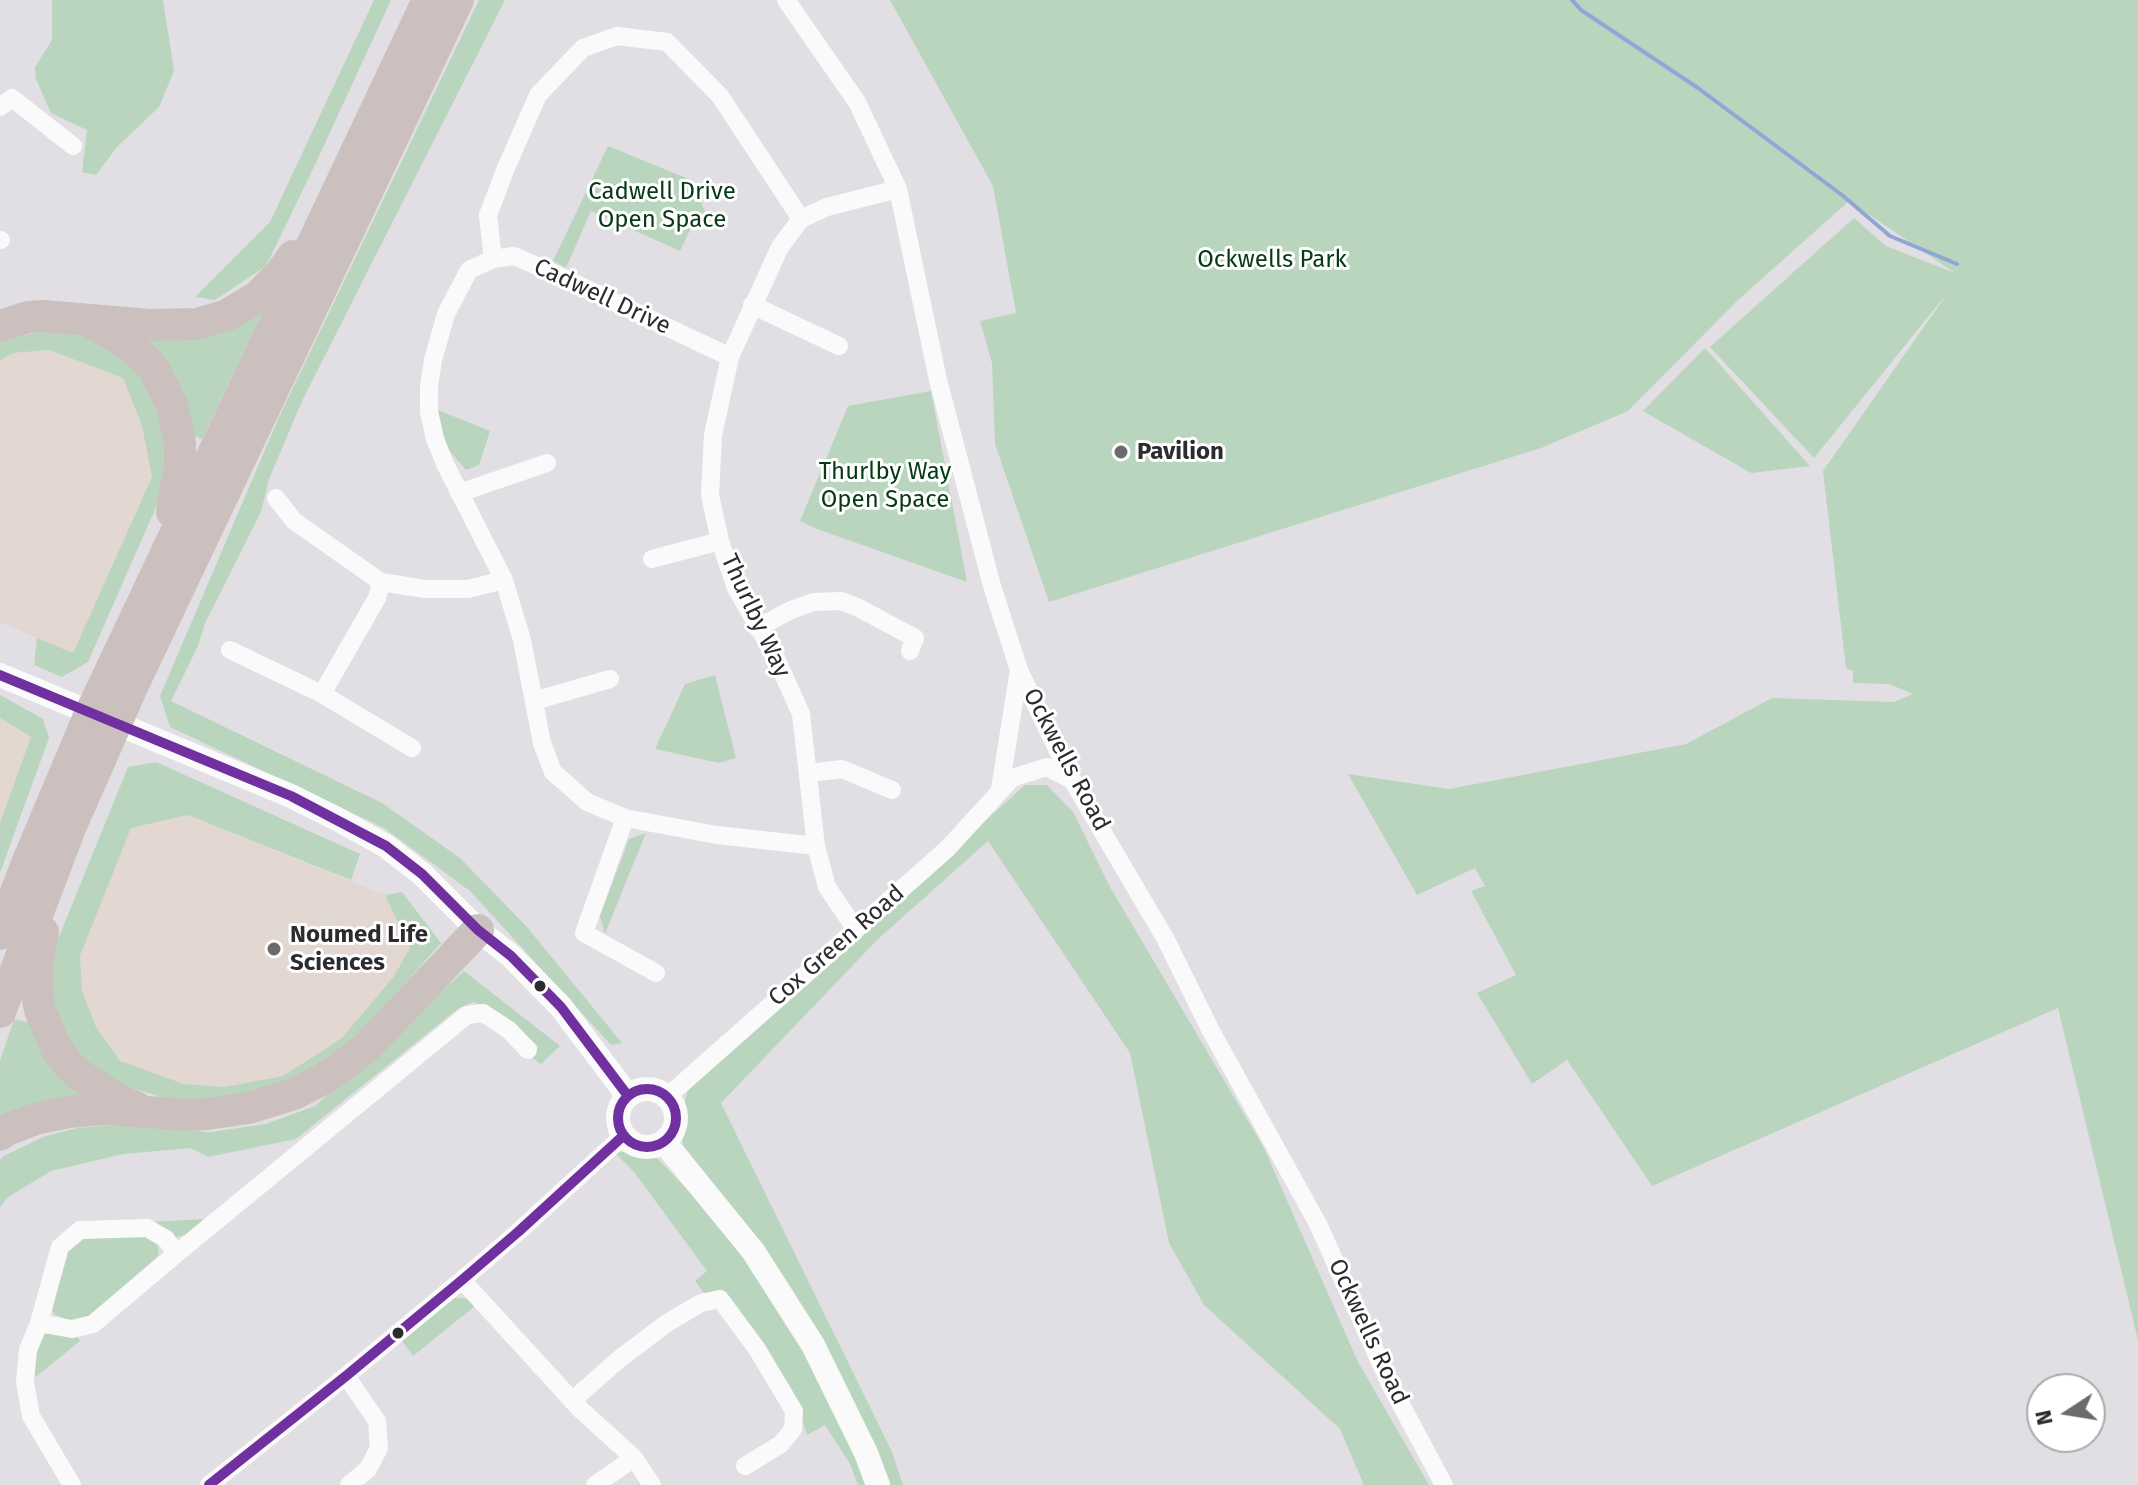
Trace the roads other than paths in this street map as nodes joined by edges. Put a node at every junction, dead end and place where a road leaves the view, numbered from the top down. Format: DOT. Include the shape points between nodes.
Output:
graph roads {
  1 [pos="428,0"];
  2 [pos="458,0"];
  3 [pos="786,0"];
  4 [pos="0,107"];
  5 [pos="73,146"];
  6 [pos="898,189"];
  7 [pos="338,190"];
  8 [pos="801,219"];
  9 [pos="493,259"];
  10 [pos="752,305"];
  11 [pos="81,319"];
  12 [pos="0,326"];
  13 [pos="839,346"];
  14 [pos="730,357"];
  15 [pos="547,463"];
  16 [pos="459,493"];
  17 [pos="276,498"];
  18 [pos="720,541"];
  19 [pos="652,559"];
  20 [pos="157,569"];
  21 [pos="504,580"];
  22 [pos="381,582"];
  23 [pos="757,628"];
  24 [pos="230,650"];
  25 [pos="910,651"];
  26 [pos="1019,670"];
  27 [pos="0,675"];
  28 [pos="610,679"];
  29 [pos="322,694"];
  30 [pos="534,701"];
  31 [pos="412,748"];
  32 [pos="809,773"];
  33 [pos="1072,780"];
  34 [pos="1000,789"];
  35 [pos="892,791"];
  36 [pos="625,818"];
  37 [pos="70,828"];
  38 [pos="816,846"];
  39 [pos="478,930"];
  40 [pos="856,930"];
  41 [pos="0,934"];
  42 [pos="656,973"];
  43 [pos="0,1012"];
  44 [pos="528,1050"];
  45 [pos="628,1096"];
  46 [pos="667,1097"];
  47 [pos="144,1110"];
  48 [pos="0,1135"];
  49 [pos="623,1136"];
  50 [pos="664,1142"];
  51 [pos="176,1254"];
  52 [pos="462,1280"];
  53 [pos="39,1323"];
  54 [pos="346,1376"];
  55 [pos="572,1401"];
  56 [pos="634,1458"];
  57 [pos="745,1466"];
  58 [pos="72,1485"];
  59 [pos="209,1485"];
  60 [pos="349,1485"];
  61 [pos="595,1485"];
  62 [pos="652,1485"];
  63 [pos="878,1485"];
  64 [pos="1444,1485"];
  1 -- 7 [label="highway"];
  2 -- 37 [label="highway"];
  3 -- 6 [label="street, Ockwells Road" via="857,102"];
  4 -- 5 [label="street" via="12,98"];
  6 -- 8 [label="street"];
  6 -- 26 [label="street, Ockwells Road" via="938,380"];
  7 -- 11 [label="highway" via="280,274 257,297 227,315 181,326"];
  7 -- 20 [label="highway"];
  8 -- 9 [label="street" via="720,96 667,42 617,36 583,48 538,95 488,215"];
  8 -- 10 [label="street, Thurlby Way" via="780,247"];
  9 -- 14 [label="street, Cadwell Drive" via="514,256"];
  9 -- 16 [label="street" via="469,270 446,314 429,386 435,439"];
  10 -- 13 [label="street"];
  10 -- 14 [label="street, Thurlby Way"];
  11 -- 12 [label="highway" via="28,317"];
  11 -- 20 [label="highway" via="121,339 145,359 172,405 180,465"];
  14 -- 18 [label="street, Thurlby Way" via="713,435 710,495"];
  15 -- 16 [label="street"];
  16 -- 21 [label="street"];
  17 -- 22 [label="street" via="294,521"];
  18 -- 19 [label="street"];
  18 -- 23 [label="street, Thurlby Way"];
  20 -- 41 [label="highway" via="90,714"];
  21 -- 22 [label="street" via="468,589"];
  21 -- 30 [label="street"];
  22 -- 29 [label="street"];
  23 -- 25 [label="street" via="814,602 841,601 915,638"];
  23 -- 32 [label="street, Thurlby Way" via="801,714"];
  24 -- 29 [label="street"];
  26 -- 33 [label="street, Ockwells Road"];
  26 -- 34 [label="street"];
  27 -- 39 [label="street" via="291,796 386,846"];
  28 -- 30 [label="street"];
  29 -- 31 [label="street"];
  30 -- 36 [label="street" via="553,772 587,802"];
  32 -- 35 [label="street" via="842,769"];
  32 -- 38 [label="street, Thurlby Way"];
  33 -- 34 [label="street, Cox Green Road" via="1047,767 1012,778"];
  33 -- 64 [label="street, Ockwells Road" via="1165,938 1318,1224 1390,1384"];
  34 -- 40 [label="street, Cox Green Road" via="948,848"];
  36 -- 38 [label="street"];
  36 -- 42 [label="street" via="584,933"];
  37 -- 43 [label="highway"];
  37 -- 47 [label="highway" via="39,950 40,1010 56,1048 78,1074"];
  38 -- 40 [label="street, Thurlby Way" via="827,887"];
  39 -- 45 [label="street" via="561,1007"];
  39 -- 47 [label="highway" via="383,1031 313,1086 228,1112"];
  40 -- 46 [label="street, Cox Green Road"];
  44 -- 51 [label="street" via="483,1013 467,1015"];
  45 -- 46 [label="street" via="643,1089"];
  45 -- 49 [label="street" via="619,1110"];
  46 -- 50 [label="street" via="676,1125"];
  47 -- 48 [label="highway" via="51,1114"];
  49 -- 50 [label="street" via="647,1147"];
  49 -- 52 [label="street"];
  50 -- 63 [label="street" via="753,1251 813,1345"];
  51 -- 53 [label="street" via="93,1324 72,1329"];
  51 -- 53 [label="street" via="166,1239 147,1228 80,1230 60,1247"];
  52 -- 54 [label="street"];
  52 -- 55 [label="street"];
  53 -- 58 [label="street" via="28,1350 25,1382 31,1416"];
  54 -- 59 [label="street"];
  54 -- 60 [label="street" via="377,1421 379,1448 368,1469"];
  55 -- 56 [label="street"];
  55 -- 57 [label="street" via="667,1323 701,1303 720,1299 794,1411 793,1429 781,1444"];
  56 -- 61 [label="street"];
  56 -- 62 [label="street"];
}
